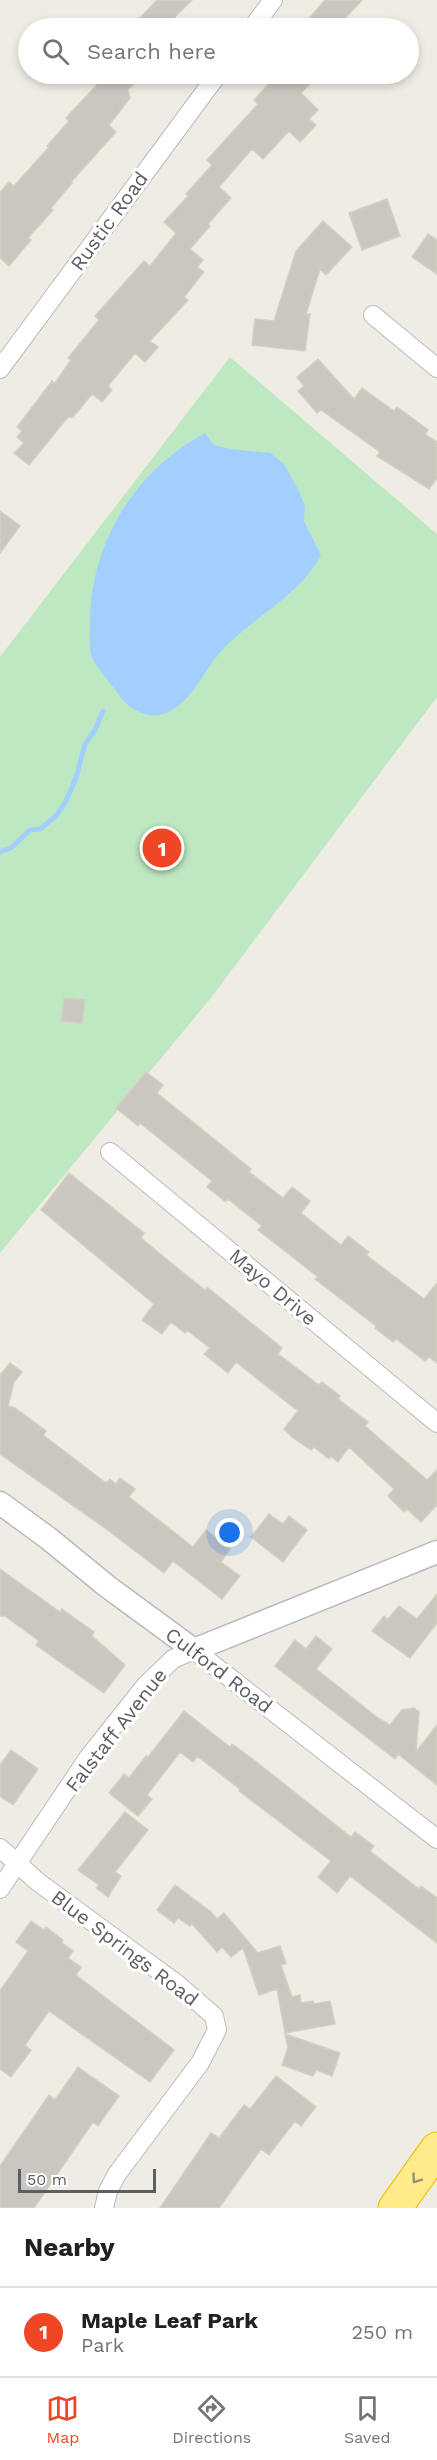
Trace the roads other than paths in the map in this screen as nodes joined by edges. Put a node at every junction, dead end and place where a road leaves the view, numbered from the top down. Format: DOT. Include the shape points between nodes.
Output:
graph roads {
  1 [pos="273,0"];
  2 [pos="260,18"];
  3 [pos="211,84"];
  4 [pos="373,315"];
  5 [pos="437,368"];
  6 [pos="0,369"];
  7 [pos="110,1152"];
  8 [pos="437,1423"];
  9 [pos="0,1503"];
  10 [pos="437,1552"];
  11 [pos="194,1650"];
  12 [pos="437,1839"];
  13 [pos="0,1848"];
  14 [pos="18,1863"];
  15 [pos="0,1889"];
  16 [pos="437,2150"];
  17 [pos="104,2208"];
  18 [pos="395,2208"];
  1 -- 2 [label="street"];
  3 -- 6 [label="street, Rustic Road"];
  4 -- 5 [label="street"];
  7 -- 8 [label="street, Mayo Drive"];
  9 -- 11 [label="street, Culford Road"];
  10 -- 11 [label="street, Falstaff Avenue"];
  11 -- 12 [label="street, Culford Road"];
  11 -- 14 [label="street, Falstaff Avenue" via="173,1659 145,1686 88,1758"];
  13 -- 14 [label="street, Blue Springs Road"];
  14 -- 15 [label="street, Falstaff Avenue"];
  14 -- 17 [label="street, Blue Springs Road" via="214,2016 217,2030 200,2063 117,2174"];
  16 -- 18 [label="highway, one-way"];
}
